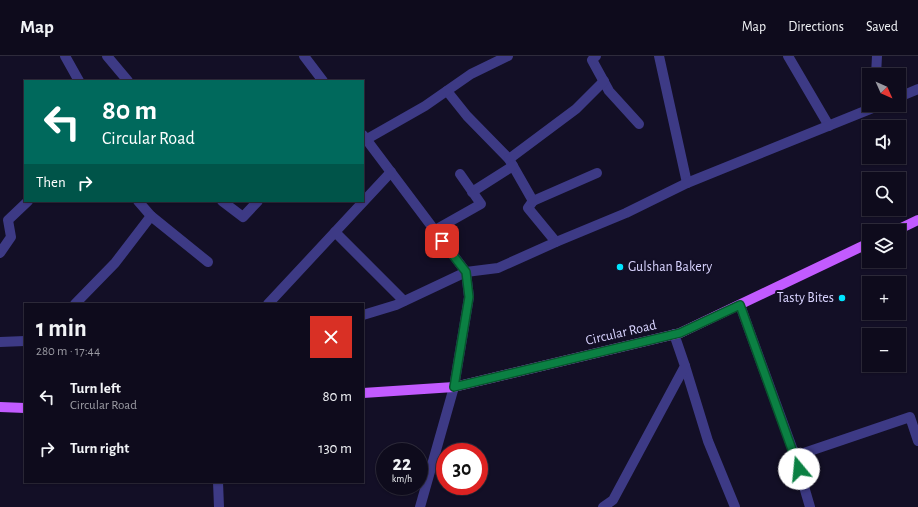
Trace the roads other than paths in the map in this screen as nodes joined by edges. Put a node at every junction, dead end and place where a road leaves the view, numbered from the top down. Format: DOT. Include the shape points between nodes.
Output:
graph roads {
  1 [pos="65,56"];
  2 [pos="107,56"];
  3 [pos="304,56"];
  4 [pos="508,56"];
  5 [pos="596,56"];
  6 [pos="659,56"];
  7 [pos="788,56"];
  8 [pos="877,56"];
  9 [pos="876,68"];
  10 [pos="78,80"];
  11 [pos="127,80"];
  12 [pos="322,80"];
  13 [pos="604,81"];
  14 [pos="918,89"];
  15 [pos="447,91"];
  16 [pos="906,94"];
  17 [pos="862,112"];
  18 [pos="639,124"];
  19 [pos="829,126"];
  20 [pos="365,137"];
  21 [pos="511,162"];
  22 [pos="391,172"];
  23 [pos="597,172"];
  24 [pos="460,174"];
  25 [pos="687,183"];
  26 [pos="472,192"];
  27 [pos="533,200"];
  28 [pos="364,201"];
  29 [pos="27,202"];
  30 [pos="139,202"];
  31 [pos="223,202"];
  32 [pos="257,202"];
  33 [pos="363,202"];
  34 [pos="151,216"];
  35 [pos="918,220"];
  36 [pos="906,226"];
  37 [pos="435,230"];
  38 [pos="335,232"];
  39 [pos="556,242"];
  40 [pos="862,246"];
  41 [pos="0,253"];
  42 [pos="208,262"];
  43 [pos="466,272"];
  44 [pos="404,301"];
  45 [pos="76,303"];
  46 [pos="269,303"];
  47 [pos="740,305"];
  48 [pos="364,315"];
  49 [pos="674,334"];
  50 [pos="24,341"];
  51 [pos="0,342"];
  52 [pos="685,366"];
  53 [pos="454,387"];
  54 [pos="364,393"];
  55 [pos="0,407"];
  56 [pos="24,408"];
  57 [pos="918,441"];
  58 [pos="795,456"];
  59 [pos="218,483"];
  60 [pos="219,507"];
  61 [pos="420,507"];
  62 [pos="603,507"];
  63 [pos="735,507"];
  64 [pos="810,507"];
  1 -- 10 [label="street"];
  2 -- 11 [label="street"];
  3 -- 12 [label="street"];
  4 -- 15 [label="street" via="472,74"];
  5 -- 13 [label="street" via="592,60"];
  6 -- 25 [label="street"];
  7 -- 19 [label="street"];
  8 -- 9 [label="street"];
  13 -- 18 [label="street" via="609,91"];
  13 -- 21 [label="street" via="576,109"];
  14 -- 16 [label="street"];
  15 -- 20 [label="street" via="425,106"];
  15 -- 21 [label="street"];
  17 -- 19 [label="street"];
  19 -- 25 [label="street"];
  20 -- 22 [label="street"];
  21 -- 26 [label="street"];
  21 -- 27 [label="street"];
  22 -- 28 [label="street"];
  22 -- 37 [label="street"];
  23 -- 27 [label="street"];
  24 -- 26 [label="street"];
  25 -- 39 [label="street" via="626,214"];
  26 -- 37 [label="street" via="481,204"];
  27 -- 39 [label="street" via="528,208"];
  29 -- 41 [label="street" via="8,220 12,237"];
  30 -- 34 [label="street"];
  31 -- 32 [label="street" via="243,216"];
  33 -- 38 [label="street"];
  34 -- 42 [label="street"];
  34 -- 45 [label="street" via="115,263"];
  35 -- 36 [label="main road"];
  37 -- 43 [label="street"];
  38 -- 44 [label="street"];
  38 -- 46 [label="street"];
  39 -- 43 [label="street" via="498,268"];
  40 -- 47 [label="main road, Circular Road"];
  43 -- 44 [label="street"];
  43 -- 53 [label="street" via="469,297"];
  44 -- 48 [label="street"];
  47 -- 49 [label="main road, Circular Road"];
  47 -- 58 [label="street"];
  49 -- 52 [label="street"];
  49 -- 53 [label="main road, Circular Road"];
  50 -- 51 [label="street"];
  52 -- 62 [label="street" via="613,500"];
  52 -- 63 [label="street" via="708,441"];
  53 -- 54 [label="main road, Circular Road"];
  53 -- 61 [label="street"];
  55 -- 56 [label="main road"];
  57 -- 58 [label="street" via="910,417"];
  58 -- 64 [label="street"];
  59 -- 60 [label="street"];
}
